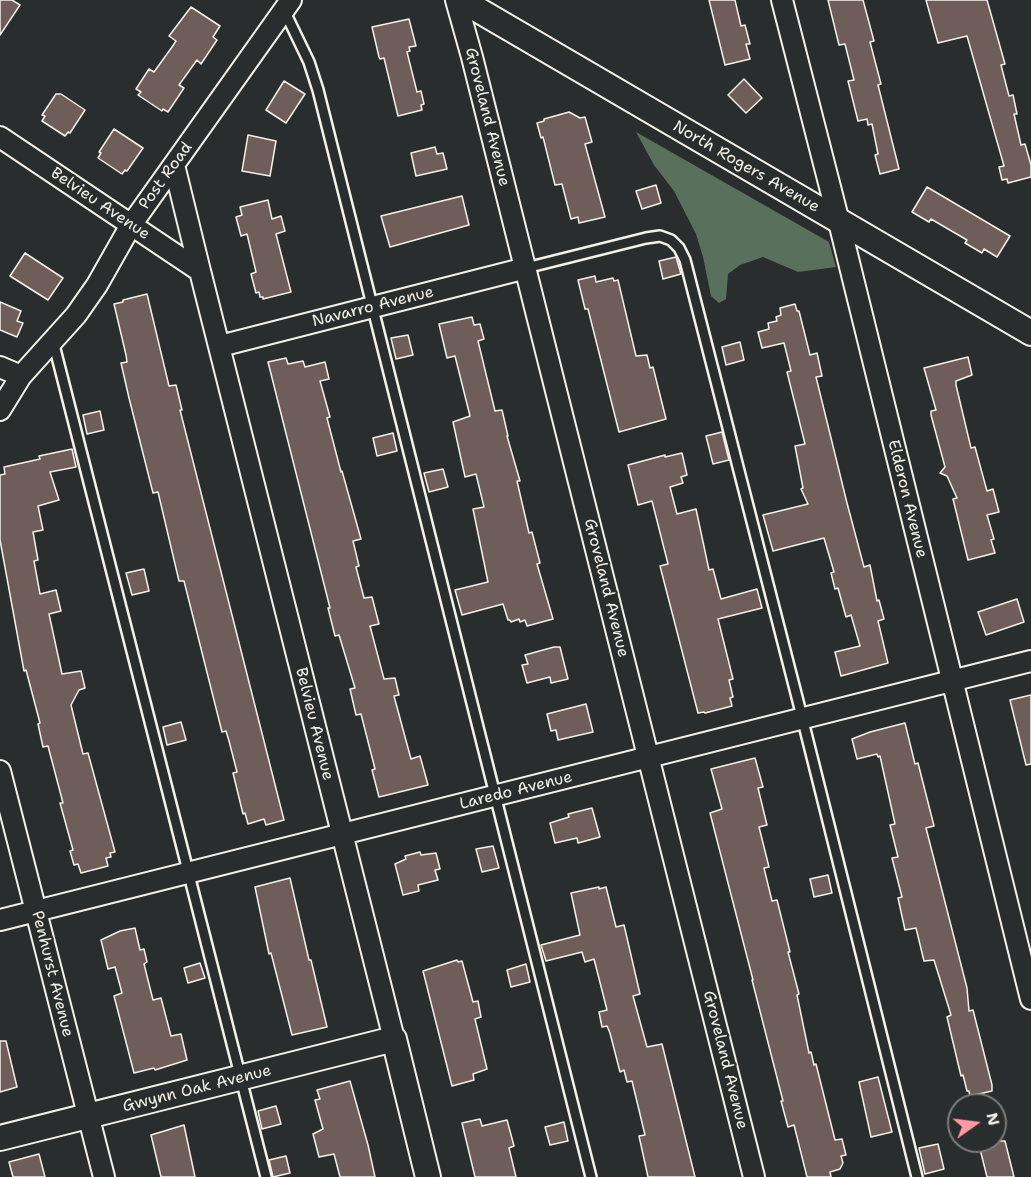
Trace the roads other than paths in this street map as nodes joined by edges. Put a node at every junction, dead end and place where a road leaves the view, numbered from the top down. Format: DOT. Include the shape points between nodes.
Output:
graph roads {
  1 [pos="458,0"];
  2 [pos="782,0"];
  3 [pos="287,5"];
  4 [pos="0,137"];
  5 [pos="174,165"];
  6 [pos="839,222"];
  7 [pos="131,225"];
  8 [pos="526,268"];
  9 [pos="201,271"];
  10 [pos="373,307"];
  11 [pos="1031,333"];
  12 [pos="53,341"];
  13 [pos="220,346"];
  14 [pos="0,367"];
  15 [pos="21,376"];
  16 [pos="0,410"];
  17 [pos="1031,661"];
  18 [pos="952,680"];
  19 [pos="803,719"];
  20 [pos="648,756"];
  21 [pos="0,771"];
  22 [pos="495,797"];
  23 [pos="341,834"];
  24 [pos="189,872"];
  25 [pos="35,910"];
  26 [pos="0,920"];
  27 [pos="1031,999"];
  28 [pos="393,1039"];
  29 [pos="241,1078"];
  30 [pos="89,1116"];
  31 [pos="0,1138"];
  32 [pos="104,1177"];
  33 [pos="266,1177"];
  34 [pos="428,1177"];
  35 [pos="591,1177"];
  36 [pos="754,1177"];
  37 [pos="917,1177"];
  1 -- 6 [label="street, North Rogers Avenue"];
  1 -- 8 [label="street, Groveland Avenue"];
  2 -- 6 [label="street, Elderon Avenue"];
  3 -- 5 [label="street, Post Road"];
  3 -- 10 [label="lane" via="318,90"];
  4 -- 7 [label="street, Belvieu Avenue"];
  5 -- 7 [label="street, Post Road"];
  5 -- 9 [label="street, Belvieu Avenue"];
  6 -- 11 [label="street, North Rogers Avenue"];
  6 -- 18 [label="street, Elderon Avenue"];
  7 -- 9 [label="street, Belvieu Avenue"];
  7 -- 12 [label="street, Post Road" via="97,285"];
  8 -- 10 [label="street, Navarro Avenue"];
  8 -- 19 [label="lane" via="660,236 679,248"];
  8 -- 20 [label="street, Groveland Avenue"];
  9 -- 13 [label="street, Belvieu Avenue"];
  10 -- 13 [label="street, Navarro Avenue"];
  10 -- 22 [label="lane"];
  12 -- 15 [label="street, Post Road"];
  12 -- 24 [label="lane"];
  13 -- 23 [label="street, Belvieu Avenue"];
  14 -- 15 [label="street"];
  15 -- 16 [label="street, Post Road"];
  17 -- 18 [label="street, Laredo Avenue"];
  18 -- 19 [label="street, Laredo Avenue"];
  18 -- 27 [label="street, Elderon Avenue"];
  19 -- 20 [label="street, Laredo Avenue"];
  19 -- 37 [label="lane"];
  20 -- 22 [label="street, Laredo Avenue"];
  20 -- 36 [label="street, Groveland Avenue"];
  21 -- 25 [label="street, Penhurst Avenue"];
  22 -- 23 [label="street, Laredo Avenue"];
  22 -- 35 [label="lane"];
  23 -- 24 [label="street, Laredo Avenue"];
  23 -- 28 [label="street, Belvieu Avenue"];
  24 -- 25 [label="street, Laredo Avenue"];
  24 -- 29 [label="lane"];
  25 -- 26 [label="street, Laredo Avenue"];
  25 -- 30 [label="street, Penhurst Avenue"];
  28 -- 29 [label="street, Gwynn Oak Avenue"];
  28 -- 34 [label="street, Belvieu Avenue"];
  29 -- 30 [label="street, Gwynn Oak Avenue"];
  29 -- 33 [label="lane"];
  30 -- 31 [label="street, Gwynn Oak Avenue"];
  30 -- 32 [label="street, Penhurst Avenue"];
}
